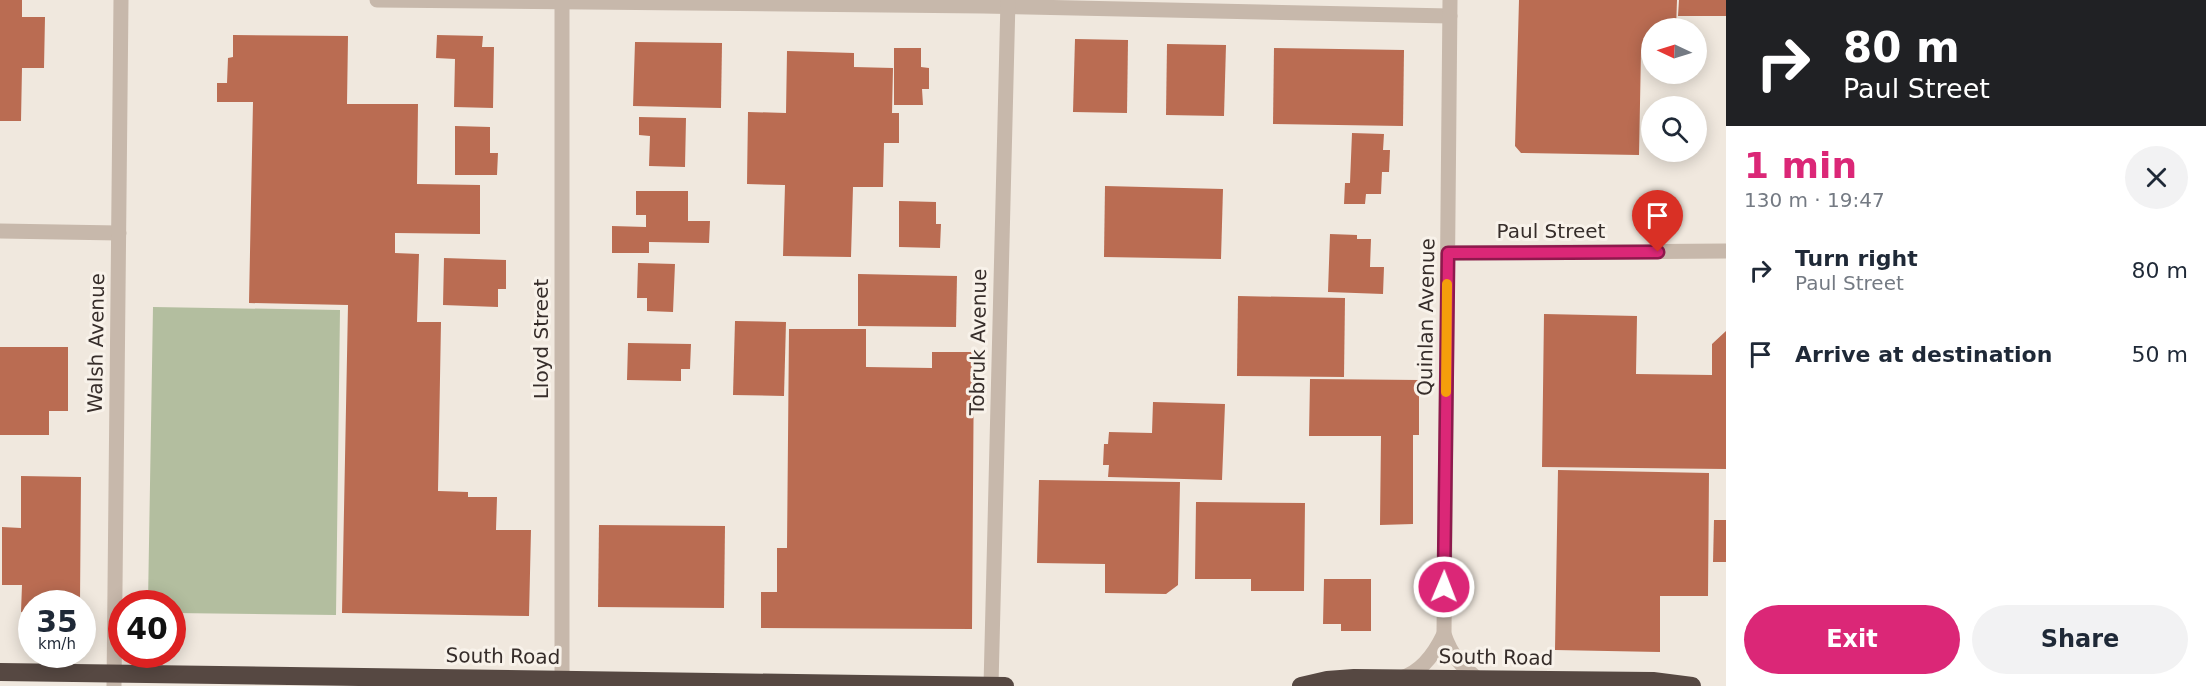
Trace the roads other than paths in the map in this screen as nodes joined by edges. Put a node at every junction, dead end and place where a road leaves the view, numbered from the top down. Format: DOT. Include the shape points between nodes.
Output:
graph roads {
  1 [pos="121,0"];
  2 [pos="377,0"];
  3 [pos="1450,0"];
  4 [pos="562,1"];
  5 [pos="1008,3"];
  6 [pos="1450,16"];
  7 [pos="0,231"];
  8 [pos="118,233"];
  9 [pos="1726,251"];
  10 [pos="1448,253"];
  11 [pos="1444,634"];
  12 [pos="0,672"];
  13 [pos="1400,679"];
  14 [pos="114,680"];
  15 [pos="1479,680"];
  16 [pos="562,682"];
  17 [pos="991,686"];
  18 [pos="1005,686"];
  19 [pos="1301,686"];
  20 [pos="1692,686"];
  1 -- 8 [label="street, Walsh Avenue"];
  2 -- 4 [label="street"];
  3 -- 6 [label="street, Quinlan Avenue"];
  4 -- 5 [label="street"];
  4 -- 16 [label="street, Lloyd Street"];
  5 -- 6 [label="street"];
  5 -- 17 [label="street, Tobruk Avenue"];
  6 -- 10 [label="street, Quinlan Avenue"];
  7 -- 8 [label="street"];
  8 -- 14 [label="street, Walsh Avenue"];
  9 -- 10 [label="street, Paul Street"];
  10 -- 11 [label="street, Quinlan Avenue"];
  11 -- 13 [label="street" via="1422,666"];
  11 -- 15 [label="street, Quinlan Avenue" via="1461,665"];
  12 -- 14 [label="highway, South Road"];
  13 -- 15 [label="highway, South Road"];
  13 -- 19 [label="highway, South Road" via="1336,679"];
  14 -- 16 [label="highway, South Road"];
  15 -- 20 [label="highway, South Road" via="1653,681"];
  16 -- 17 [label="highway, South Road"];
  17 -- 18 [label="highway, South Road"];
}
